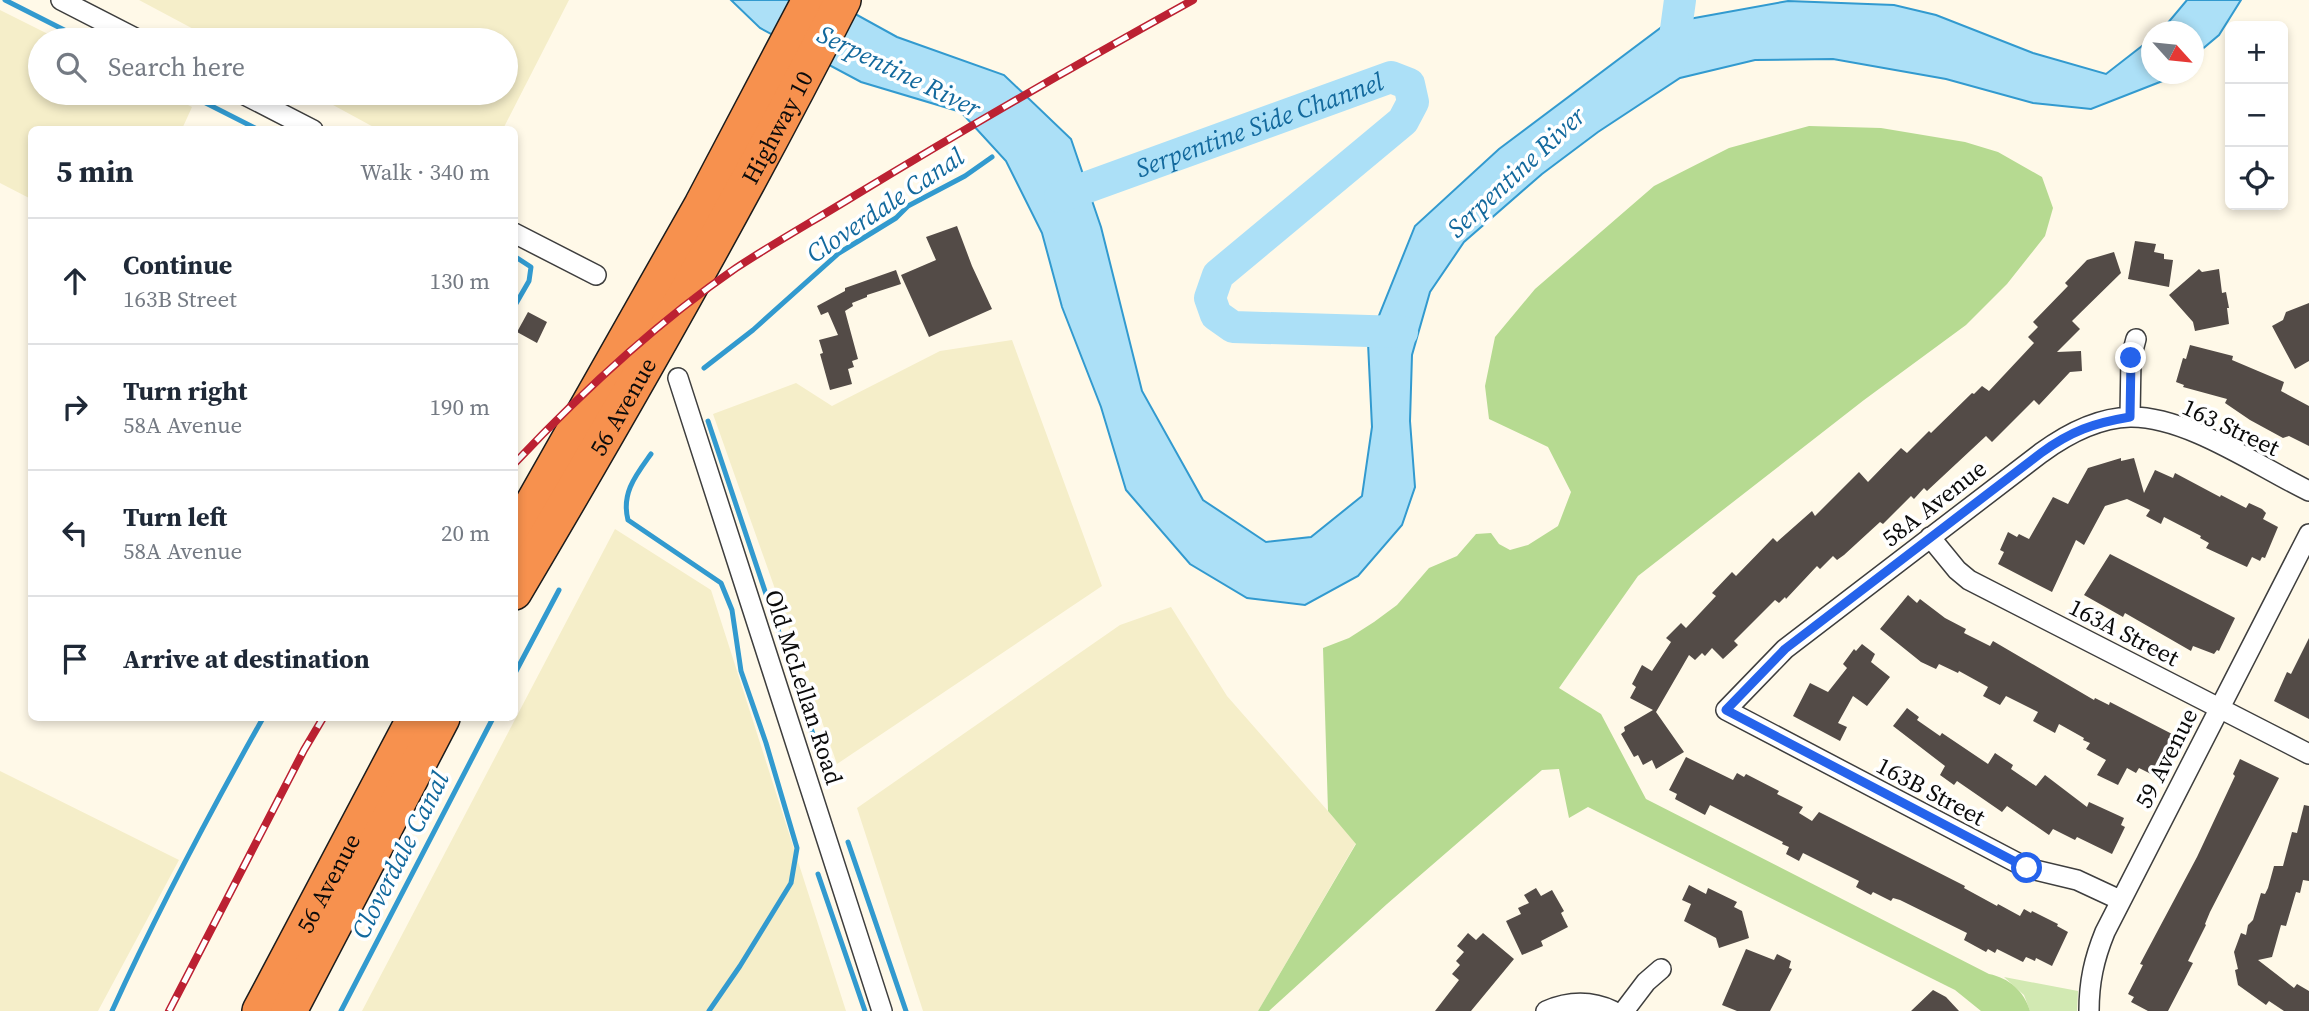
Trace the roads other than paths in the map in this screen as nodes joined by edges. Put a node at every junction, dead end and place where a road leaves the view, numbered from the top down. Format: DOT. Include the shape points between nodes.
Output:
graph roads {
  1 [pos="61,0"];
  2 [pos="810,0"];
  3 [pos="843,0"];
  4 [pos="116,28"];
  5 [pos="264,105"];
  6 [pos="305,126"];
  7 [pos="715,212"];
  8 [pos="518,235"];
  9 [pos="596,275"];
  10 [pos="2136,339"];
  11 [pos="678,378"];
  12 [pos="2130,417"];
  13 [pos="2309,491"];
  14 [pos="518,531"];
  15 [pos="2309,534"];
  16 [pos="1930,537"];
  17 [pos="518,585"];
  18 [pos="2219,707"];
  19 [pos="1726,710"];
  20 [pos="413,721"];
  21 [pos="440,721"];
  22 [pos="2309,754"];
  23 [pos="2120,900"];
  24 [pos="1661,969"];
  25 [pos="260,1011"];
  26 [pos="289,1011"];
  27 [pos="882,1011"];
  28 [pos="1546,1011"];
  29 [pos="1613,1011"];
  30 [pos="1624,1011"];
  31 [pos="2089,1011"];
  1 -- 4 [label="street"];
  2 -- 7 [label="highway, Highway 10"];
  3 -- 7 [label="highway, Highway 10"];
  5 -- 6 [label="street"];
  7 -- 14 [label="highway, 56 Avenue"];
  7 -- 17 [label="highway, 56 Avenue" via="671,318 634,390"];
  8 -- 9 [label="street"];
  10 -- 12 [label="street" via="2131,358"];
  11 -- 27 [label="street, Old McLellan Road"];
  12 -- 13 [label="street, 163 Street" via="2174,425 2205,437"];
  12 -- 16 [label="street, 58A Avenue" via="2086,426 2062,437"];
  15 -- 18 [label="street, 59 Avenue"];
  16 -- 18 [label="street, 163A Street" via="1969,580"];
  16 -- 19 [label="street, 58A Avenue" via="1785,649"];
  18 -- 22 [label="street, 163A Street"];
  18 -- 23 [label="street, 59 Avenue"];
  19 -- 23 [label="street, 163B Street" via="2027,868 2077,880"];
  20 -- 25 [label="highway, 56 Avenue"];
  21 -- 26 [label="highway, 56 Avenue"];
  23 -- 31 [label="street, 59 Avenue" via="2094,960"];
  24 -- 30 [label="street"];
  28 -- 29 [label="street" via="1571,1003"];
}
